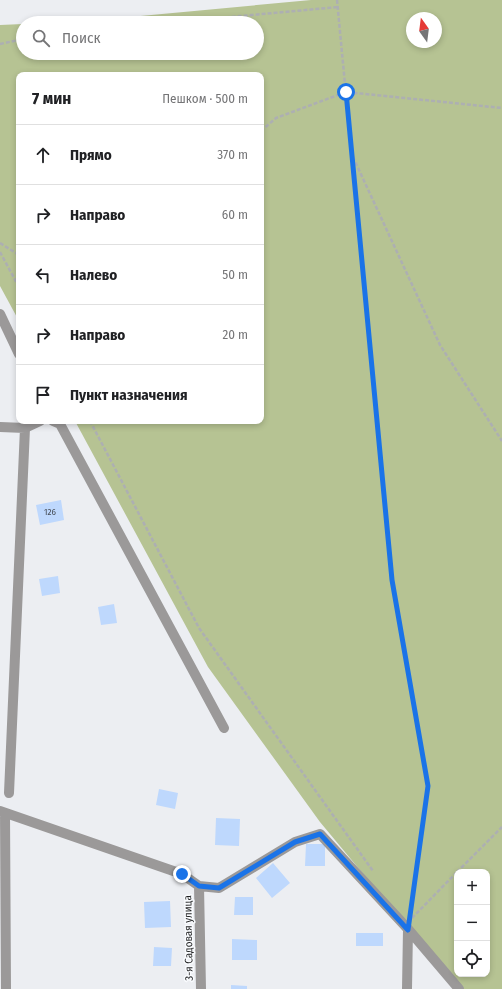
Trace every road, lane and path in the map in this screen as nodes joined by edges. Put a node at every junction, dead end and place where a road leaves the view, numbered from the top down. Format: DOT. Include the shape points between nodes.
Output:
graph roads {
  1 [pos="337,0"];
  2 [pos="338,7"];
  3 [pos="241,16"];
  4 [pos="16,41"];
  5 [pos="0,44"];
  6 [pos="346,92"];
  7 [pos="502,108"];
  8 [pos="264,128"];
  9 [pos="352,155"];
  10 [pos="0,243"];
  11 [pos="0,252"];
  12 [pos="16,253"];
  13 [pos="16,281"];
  14 [pos="0,314"];
  15 [pos="16,348"];
  16 [pos="34,424"];
  17 [pos="60,424"];
  18 [pos="92,424"];
  19 [pos="0,427"];
  20 [pos="25,428"];
  21 [pos="502,441"];
  22 [pos="224,728"];
  23 [pos="9,793"];
  24 [pos="2,812"];
  25 [pos="502,827"];
  26 [pos="460,869"];
  27 [pos="454,875"];
  28 [pos="377,876"];
  29 [pos="199,886"];
  30 [pos="408,930"];
  31 [pos="6,989"];
  32 [pos="201,989"];
  33 [pos="407,989"];
  34 [pos="459,989"];
  1 -- 2 [label="path"];
  2 -- 3 [label="path"];
  2 -- 6 [label="path"];
  4 -- 5 [label="path"];
  6 -- 7 [label="path"];
  6 -- 8 [label="path" via="276,118"];
  6 -- 9 [label="path"];
  9 -- 21 [label="path" via="440,345"];
  9 -- 27 [label="path" via="392,580 428,786 409,921"];
  10 -- 12 [label="path"];
  11 -- 13 [label="path"];
  14 -- 15 [label="street"];
  16 -- 20 [label="street"];
  17 -- 22 [label="street"];
  18 -- 28 [label="path" via="199,628"];
  19 -- 20 [label="street"];
  20 -- 23 [label="street"];
  24 -- 29 [label="street" via="182,874"];
  24 -- 31 [label="street"];
  25 -- 26 [label="path"];
  29 -- 30 [label="street" via="219,888 295,842 320,834"];
  29 -- 32 [label="street, 3-я Садовая улица"];
  30 -- 33 [label="street"];
  30 -- 34 [label="street"];
}
